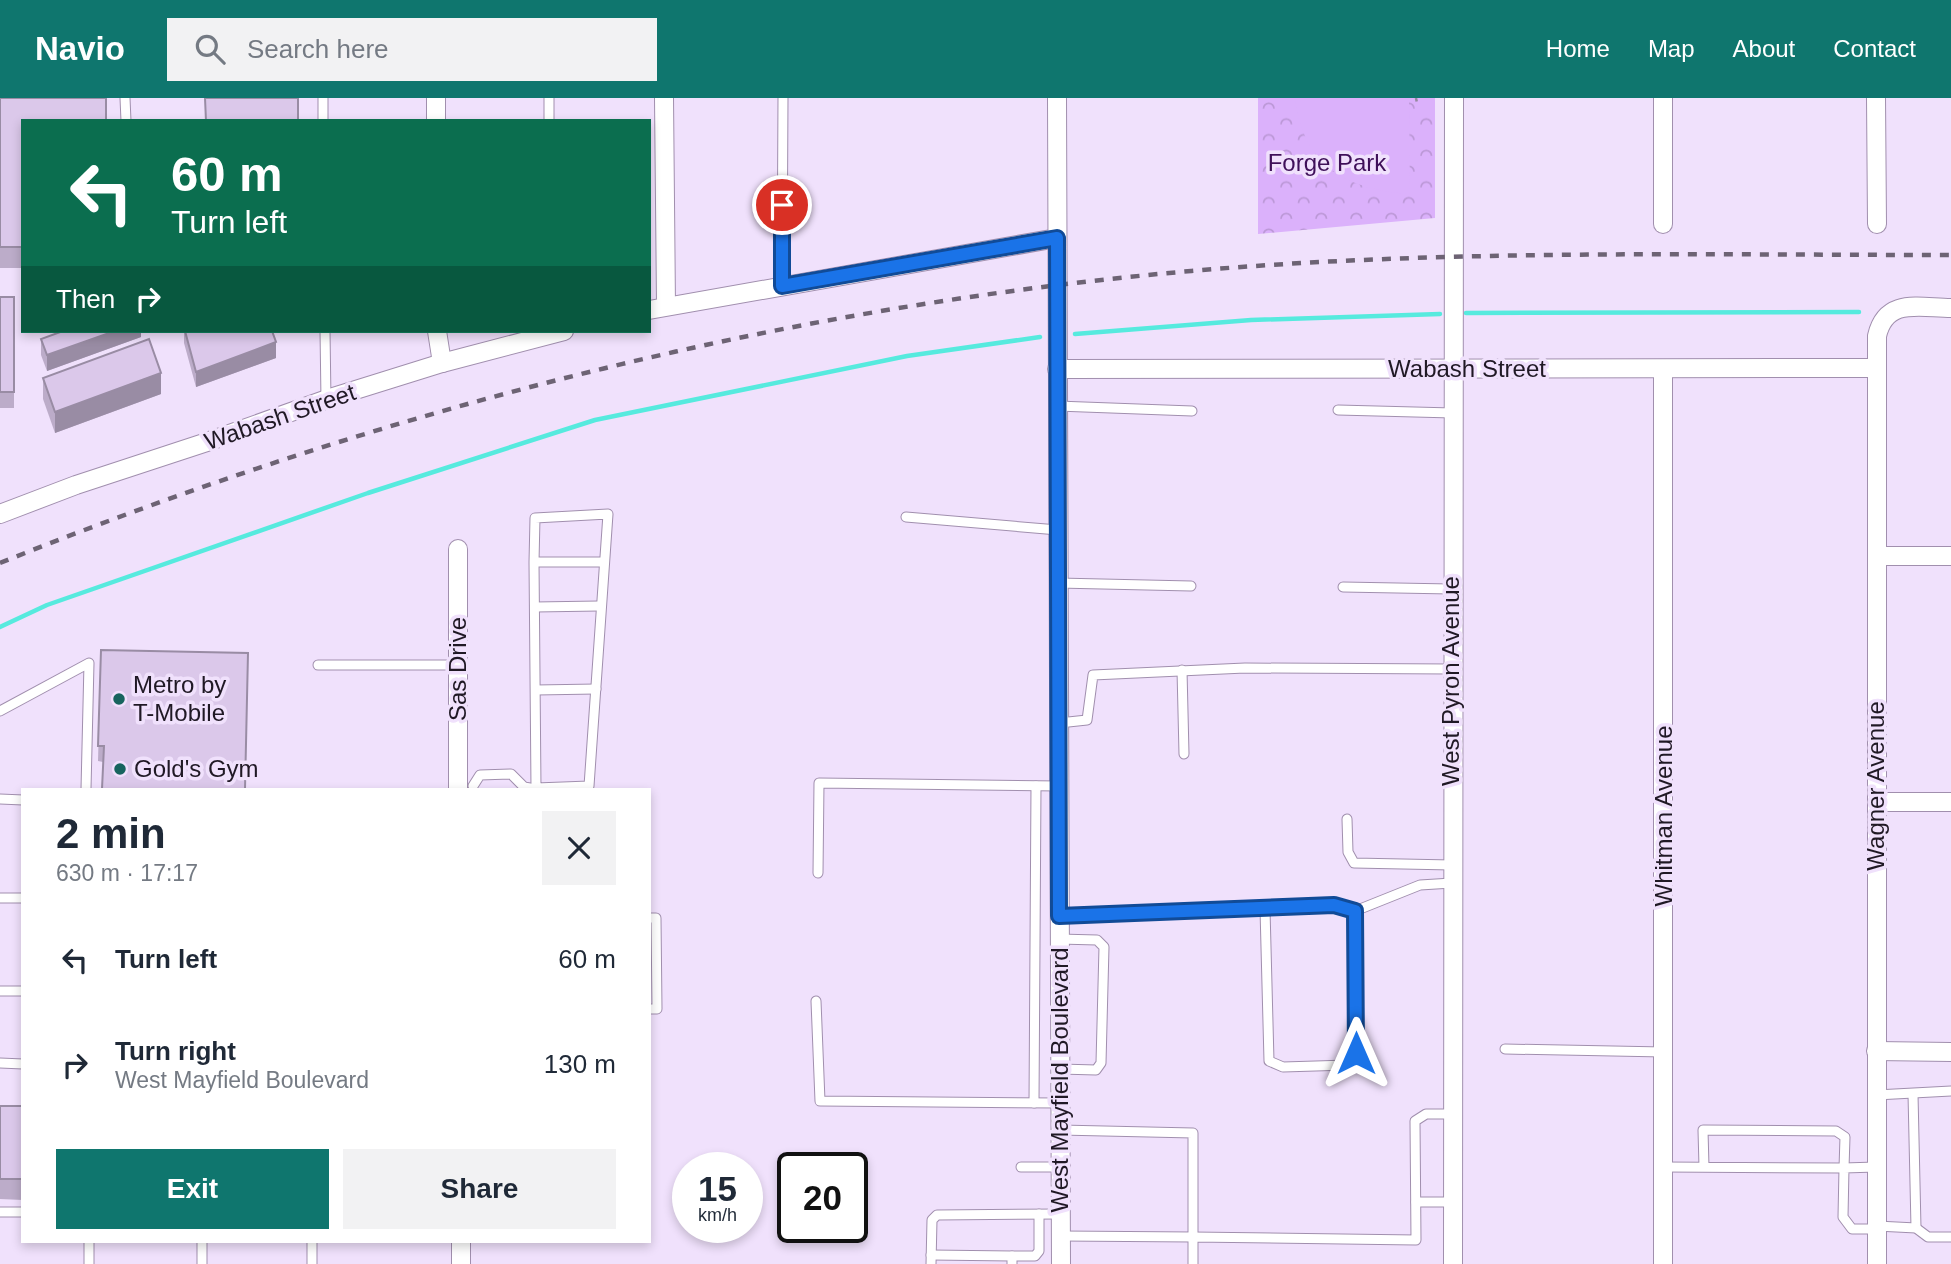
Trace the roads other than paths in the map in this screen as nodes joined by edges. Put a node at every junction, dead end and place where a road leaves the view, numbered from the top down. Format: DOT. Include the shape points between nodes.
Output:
graph roads {
  1 [pos="125,98"];
  2 [pos="323,98"];
  3 [pos="436,98"];
  4 [pos="549,98"];
  5 [pos="664,98"];
  6 [pos="783,98"];
  7 [pos="1057,98"];
  8 [pos="1454,98"];
  9 [pos="1663,98"];
  10 [pos="1876,98"];
  11 [pos="126,119"];
  12 [pos="323,119"];
  13 [pos="436,119"];
  14 [pos="549,119"];
  15 [pos="1664,224"];
  16 [pos="1877,224"];
  17 [pos="1057,238"];
  18 [pos="782,286"];
  19 [pos="658,308"];
  20 [pos="1951,308"];
  21 [pos="325,333"];
  22 [pos="438,333"];
  23 [pos="551,333"];
  24 [pos="442,363"];
  25 [pos="1057,369"];
  26 [pos="1454,369"];
  27 [pos="1663,369"];
  28 [pos="1876,369"];
  29 [pos="326,400"];
  30 [pos="1057,406"];
  31 [pos="1338,410"];
  32 [pos="1192,411"];
  33 [pos="1453,413"];
  34 [pos="0,514"];
  35 [pos="906,517"];
  36 [pos="1058,530"];
  37 [pos="458,549"];
  38 [pos="1877,556"];
  39 [pos="1951,556"];
  40 [pos="534,562"];
  41 [pos="602,562"];
  42 [pos="1058,583"];
  43 [pos="1191,586"];
  44 [pos="1343,587"];
  45 [pos="1451,589"];
  46 [pos="599,606"];
  47 [pos="535,607"];
  48 [pos="318,665"];
  49 [pos="458,665"];
  50 [pos="1452,669"];
  51 [pos="1182,670"];
  52 [pos="596,689"];
  53 [pos="536,690"];
  54 [pos="0,711"];
  55 [pos="1059,723"];
  56 [pos="1184,754"];
  57 [pos="1036,786"];
  58 [pos="1059,786"];
  59 [pos="86,788"];
  60 [pos="466,788"];
  61 [pos="523,788"];
  62 [pos="536,788"];
  63 [pos="0,799"];
  64 [pos="21,800"];
  65 [pos="1877,802"];
  66 [pos="1951,802"];
  67 [pos="1346,819"];
  68 [pos="818,873"];
  69 [pos="1452,874"];
  70 [pos="0,898"];
  71 [pos="21,898"];
  72 [pos="1265,909"];
  73 [pos="1355,911"];
  74 [pos="1059,916"];
  75 [pos="651,918"];
  76 [pos="1059,939"];
  77 [pos="653,963"];
  78 [pos="21,990"];
  79 [pos="0,991"];
  80 [pos="816,1001"];
  81 [pos="651,1009"];
  82 [pos="1505,1049"];
  83 [pos="1876,1051"];
  84 [pos="1664,1052"];
  85 [pos="1951,1052"];
  86 [pos="0,1063"];
  87 [pos="21,1064"];
  88 [pos="1060,1069"];
  89 [pos="1951,1091"];
  90 [pos="1913,1094"];
  91 [pos="1876,1095"];
  92 [pos="1034,1103"];
  93 [pos="1060,1103"];
  94 [pos="1452,1114"];
  95 [pos="1060,1130"];
  96 [pos="1021,1167"];
  97 [pos="1060,1167"];
  98 [pos="1664,1167"];
  99 [pos="1704,1167"];
  100 [pos="1876,1167"];
  101 [pos="1844,1168"];
  102 [pos="1416,1202"];
  103 [pos="1452,1202"];
  104 [pos="0,1212"];
  105 [pos="21,1212"];
  106 [pos="1039,1214"];
  107 [pos="1061,1214"];
  108 [pos="1877,1228"];
  109 [pos="1916,1228"];
  110 [pos="1061,1236"];
  111 [pos="1193,1237"];
  112 [pos="1951,1237"];
  113 [pos="89,1243"];
  114 [pos="202,1243"];
  115 [pos="312,1243"];
  116 [pos="461,1243"];
  117 [pos="931,1259"];
  118 [pos="1012,1260"];
  119 [pos="89,1264"];
  120 [pos="202,1264"];
  121 [pos="312,1264"];
  122 [pos="461,1264"];
  123 [pos="1061,1264"];
  124 [pos="1193,1264"];
  125 [pos="1453,1264"];
  126 [pos="1664,1264"];
  127 [pos="1877,1264"];
  1 -- 11 [label="lane"];
  2 -- 12 [label="lane"];
  3 -- 13 [label="street"];
  4 -- 14 [label="lane"];
  5 -- 19 [label="street"];
  6 -- 18 [label="lane"];
  7 -- 17 [label="street, West Mayfield Boulevard"];
  8 -- 26 [label="street, West Pyron Avenue"];
  9 -- 15 [label="street"];
  10 -- 16 [label="street"];
  17 -- 18 [label="street"];
  17 -- 25 [label="street, West Mayfield Boulevard"];
  18 -- 19 [label="street"];
  20 -- 28 [label="street, Wagner Avenue" via="1889,312 1877,336"];
  21 -- 29 [label="lane"];
  22 -- 24 [label="street"];
  23 -- 24 [label="street, Wabash Street"];
  24 -- 29 [label="street, Wabash Street"];
  25 -- 26 [label="street, Wabash Street"];
  25 -- 30 [label="street, West Mayfield Boulevard"];
  26 -- 27 [label="street, Wabash Street"];
  26 -- 33 [label="street, West Pyron Avenue"];
  27 -- 28 [label="street, Wabash Street"];
  27 -- 84 [label="street, Whitman Avenue"];
  28 -- 38 [label="street, Wagner Avenue"];
  29 -- 34 [label="street, Wabash Street"];
  30 -- 32 [label="lane"];
  30 -- 36 [label="street, West Mayfield Boulevard"];
  31 -- 33 [label="lane"];
  33 -- 45 [label="street, West Pyron Avenue"];
  35 -- 36 [label="lane"];
  36 -- 42 [label="street, West Mayfield Boulevard"];
  37 -- 49 [label="street, Sas Drive"];
  38 -- 39 [label="street"];
  38 -- 65 [label="street, Wagner Avenue"];
  40 -- 41 [label="lane"];
  40 -- 41 [label="lane" via="535,518 608,514"];
  40 -- 47 [label="lane"];
  41 -- 46 [label="lane"];
  42 -- 43 [label="lane"];
  42 -- 55 [label="street, West Mayfield Boulevard"];
  44 -- 45 [label="lane"];
  45 -- 50 [label="street, West Pyron Avenue"];
  46 -- 47 [label="lane"];
  46 -- 52 [label="lane"];
  47 -- 53 [label="lane"];
  48 -- 49 [label="lane"];
  49 -- 60 [label="street, Sas Drive"];
  50 -- 51 [label="lane"];
  50 -- 69 [label="street, West Pyron Avenue"];
  51 -- 55 [label="lane" via="1093,675 1087,720"];
  51 -- 56 [label="lane"];
  52 -- 53 [label="lane"];
  52 -- 62 [label="lane" via="589,786"];
  53 -- 62 [label="lane"];
  54 -- 59 [label="lane" via="89,663"];
  55 -- 58 [label="street, West Mayfield Boulevard"];
  57 -- 58 [label="lane"];
  57 -- 68 [label="lane" via="819,783"];
  57 -- 92 [label="lane"];
  58 -- 74 [label="street, West Mayfield Boulevard"];
  60 -- 61 [label="lane" via="480,775 511,774"];
  61 -- 62 [label="lane"];
  63 -- 64 [label="lane"];
  65 -- 66 [label="street"];
  65 -- 83 [label="street, Wagner Avenue"];
  67 -- 69 [label="lane" via="1348,852 1354,863"];
  69 -- 73 [label="lane"];
  69 -- 94 [label="street, West Pyron Avenue"];
  70 -- 71 [label="lane"];
  72 -- 73 [label="lane" via="1334,905"];
  72 -- 73 [label="lane" via="1269,1060 1283,1067 1348,1065 1356,1053"];
  72 -- 74 [label="lane"];
  74 -- 76 [label="street, West Mayfield Boulevard"];
  75 -- 77 [label="lane" via="656,918"];
  76 -- 88 [label="street, West Mayfield Boulevard"];
  76 -- 88 [label="lane" via="1097,940 1104,947 1101,1063 1096,1070"];
  77 -- 81 [label="lane" via="657,1009"];
  78 -- 79 [label="lane"];
  80 -- 92 [label="lane" via="820,1101"];
  82 -- 84 [label="lane"];
  83 -- 85 [label="street"];
  83 -- 91 [label="street, Wagner Avenue"];
  84 -- 98 [label="street, Whitman Avenue"];
  86 -- 87 [label="lane"];
  88 -- 93 [label="street, West Mayfield Boulevard"];
  89 -- 90 [label="lane"];
  90 -- 91 [label="lane"];
  90 -- 109 [label="lane"];
  91 -- 100 [label="street, Wagner Avenue"];
  92 -- 93 [label="lane"];
  93 -- 95 [label="street, West Mayfield Boulevard"];
  94 -- 102 [label="lane" via="1426,1114 1415,1121"];
  94 -- 103 [label="street, West Pyron Avenue"];
  95 -- 97 [label="street, West Mayfield Boulevard"];
  95 -- 111 [label="lane" via="1193,1133"];
  96 -- 97 [label="lane"];
  97 -- 107 [label="street, West Mayfield Boulevard"];
  98 -- 99 [label="lane"];
  98 -- 126 [label="street, Whitman Avenue"];
  99 -- 101 [label="lane"];
  99 -- 101 [label="lane" via="1703,1130 1791,1130 1836,1131 1845,1137"];
  100 -- 101 [label="lane"];
  100 -- 108 [label="street, Wagner Avenue"];
  101 -- 108 [label="lane" via="1846,1223 1852,1229"];
  102 -- 103 [label="lane"];
  102 -- 111 [label="lane" via="1416,1240"];
  103 -- 125 [label="street, West Pyron Avenue"];
  104 -- 105 [label="lane"];
  106 -- 107 [label="lane"];
  106 -- 117 [label="lane" via="937,1214 932,1220"];
  106 -- 118 [label="lane" via="1039,1251"];
  107 -- 110 [label="street, West Mayfield Boulevard"];
  108 -- 109 [label="lane"];
  108 -- 127 [label="street, Wagner Avenue"];
  109 -- 112 [label="lane" via="1928,1237"];
  110 -- 111 [label="lane"];
  110 -- 123 [label="street, West Mayfield Boulevard"];
  111 -- 124 [label="lane"];
  113 -- 119 [label="lane"];
  114 -- 120 [label="lane"];
  115 -- 121 [label="lane"];
  116 -- 122 [label="street"];
  117 -- 118 [label="lane"];
}
